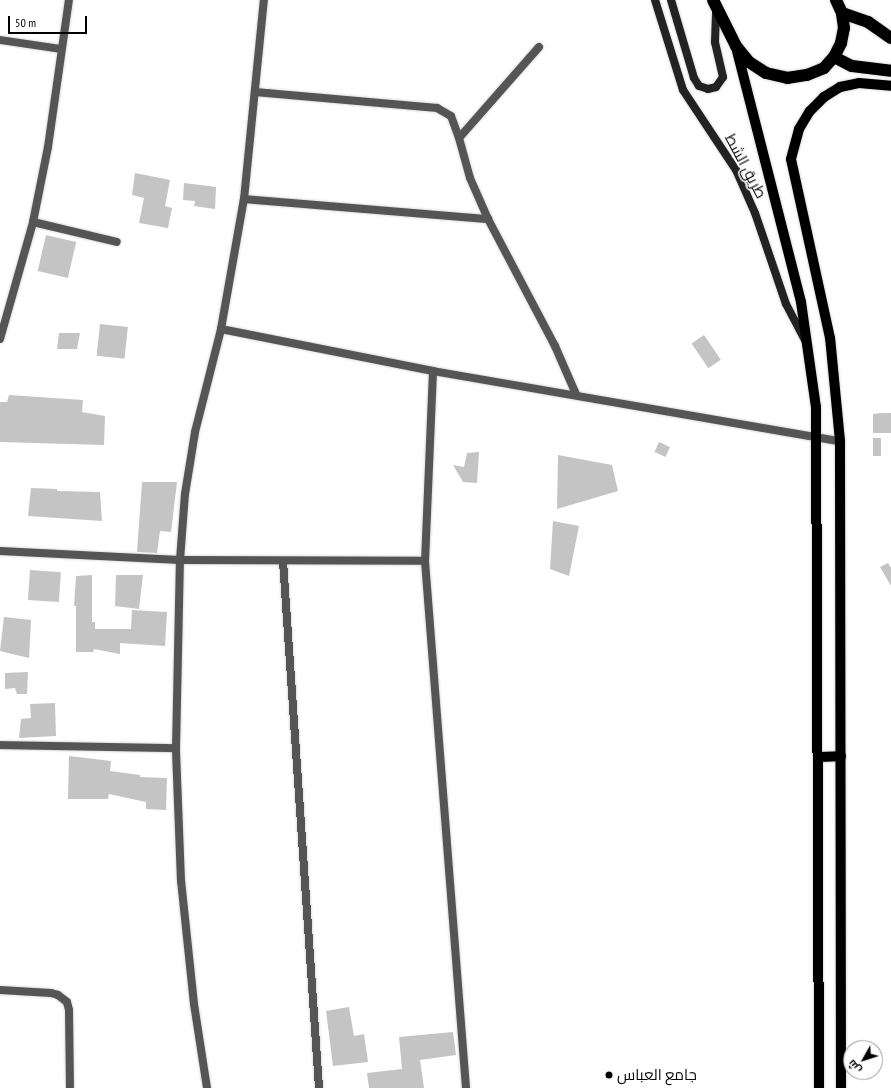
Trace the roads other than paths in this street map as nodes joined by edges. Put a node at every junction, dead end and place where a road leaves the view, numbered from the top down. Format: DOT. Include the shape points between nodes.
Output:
graph roads {
  1 [pos="69,0"];
  2 [pos="264,0"];
  3 [pos="655,0"];
  4 [pos="671,0"];
  5 [pos="836,0"];
  6 [pos="715,3"];
  7 [pos="842,13"];
  8 [pos="891,38"];
  9 [pos="0,40"];
  10 [pos="736,46"];
  11 [pos="539,47"];
  12 [pos="61,49"];
  13 [pos="834,56"];
  14 [pos="891,71"];
  15 [pos="891,86"];
  16 [pos="255,92"];
  17 [pos="459,138"];
  18 [pos="244,199"];
  19 [pos="488,219"];
  20 [pos="33,222"];
  21 [pos="117,242"];
  22 [pos="221,329"];
  23 [pos="0,339"];
  24 [pos="810,348"];
  25 [pos="433,370"];
  26 [pos="576,394"];
  27 [pos="817,436"];
  28 [pos="840,441"];
  29 [pos="0,551"];
  30 [pos="180,560"];
  31 [pos="283,560"];
  32 [pos="425,561"];
  33 [pos="0,745"];
  34 [pos="176,748"];
  35 [pos="840,756"];
  36 [pos="818,757"];
  37 [pos="0,990"];
  38 [pos="467,1085"];
  39 [pos="70,1088"];
  40 [pos="207,1088"];
  41 [pos="319,1088"];
  42 [pos="819,1088"];
  43 [pos="841,1088"];
  1 -- 12 [label="street"];
  2 -- 16 [label="street"];
  3 -- 24 [label="main road, طريق الشط" via="683,90 736,170 755,213 786,304"];
  4 -- 6 [label="main road" via="694,78 699,86 708,89 716,87 723,77 715,42"];
  5 -- 7 [label="highway"];
  6 -- 10 [label="highway"];
  7 -- 8 [label="highway" via="868,22"];
  7 -- 13 [label="highway" via="844,35"];
  9 -- 12 [label="street"];
  10 -- 13 [label="highway" via="757,68 787,78 807,75 824,68"];
  10 -- 24 [label="main road" via="801,302"];
  11 -- 17 [label="street"];
  12 -- 20 [label="street" via="48,147"];
  13 -- 14 [label="highway" via="847,64"];
  15 -- 28 [label="main road" via="859,83 832,91 807,115 793,149 793,171 830,338"];
  16 -- 17 [label="street" via="438,108 451,116"];
  16 -- 18 [label="street"];
  17 -- 19 [label="street" via="470,178"];
  18 -- 19 [label="street"];
  18 -- 22 [label="street"];
  19 -- 26 [label="street" via="555,346"];
  20 -- 21 [label="street"];
  20 -- 23 [label="street"];
  22 -- 25 [label="street"];
  22 -- 30 [label="street" via="195,432 185,494"];
  24 -- 27 [label="main road"];
  25 -- 26 [label="street"];
  25 -- 32 [label="street"];
  26 -- 27 [label="street"];
  27 -- 28 [label="street"];
  27 -- 36 [label="main road"];
  28 -- 35 [label="main road"];
  29 -- 30 [label="street"];
  30 -- 31 [label="street"];
  30 -- 34 [label="street"];
  31 -- 32 [label="street"];
  31 -- 41 [label="street"];
  32 -- 38 [label="street"];
  33 -- 34 [label="street"];
  34 -- 40 [label="street" via="181,882 194,1004"];
  35 -- 36 [label="main road"];
  35 -- 43 [label="main road"];
  36 -- 42 [label="main road"];
  37 -- 39 [label="street" via="58,994 66,1002"];
}
